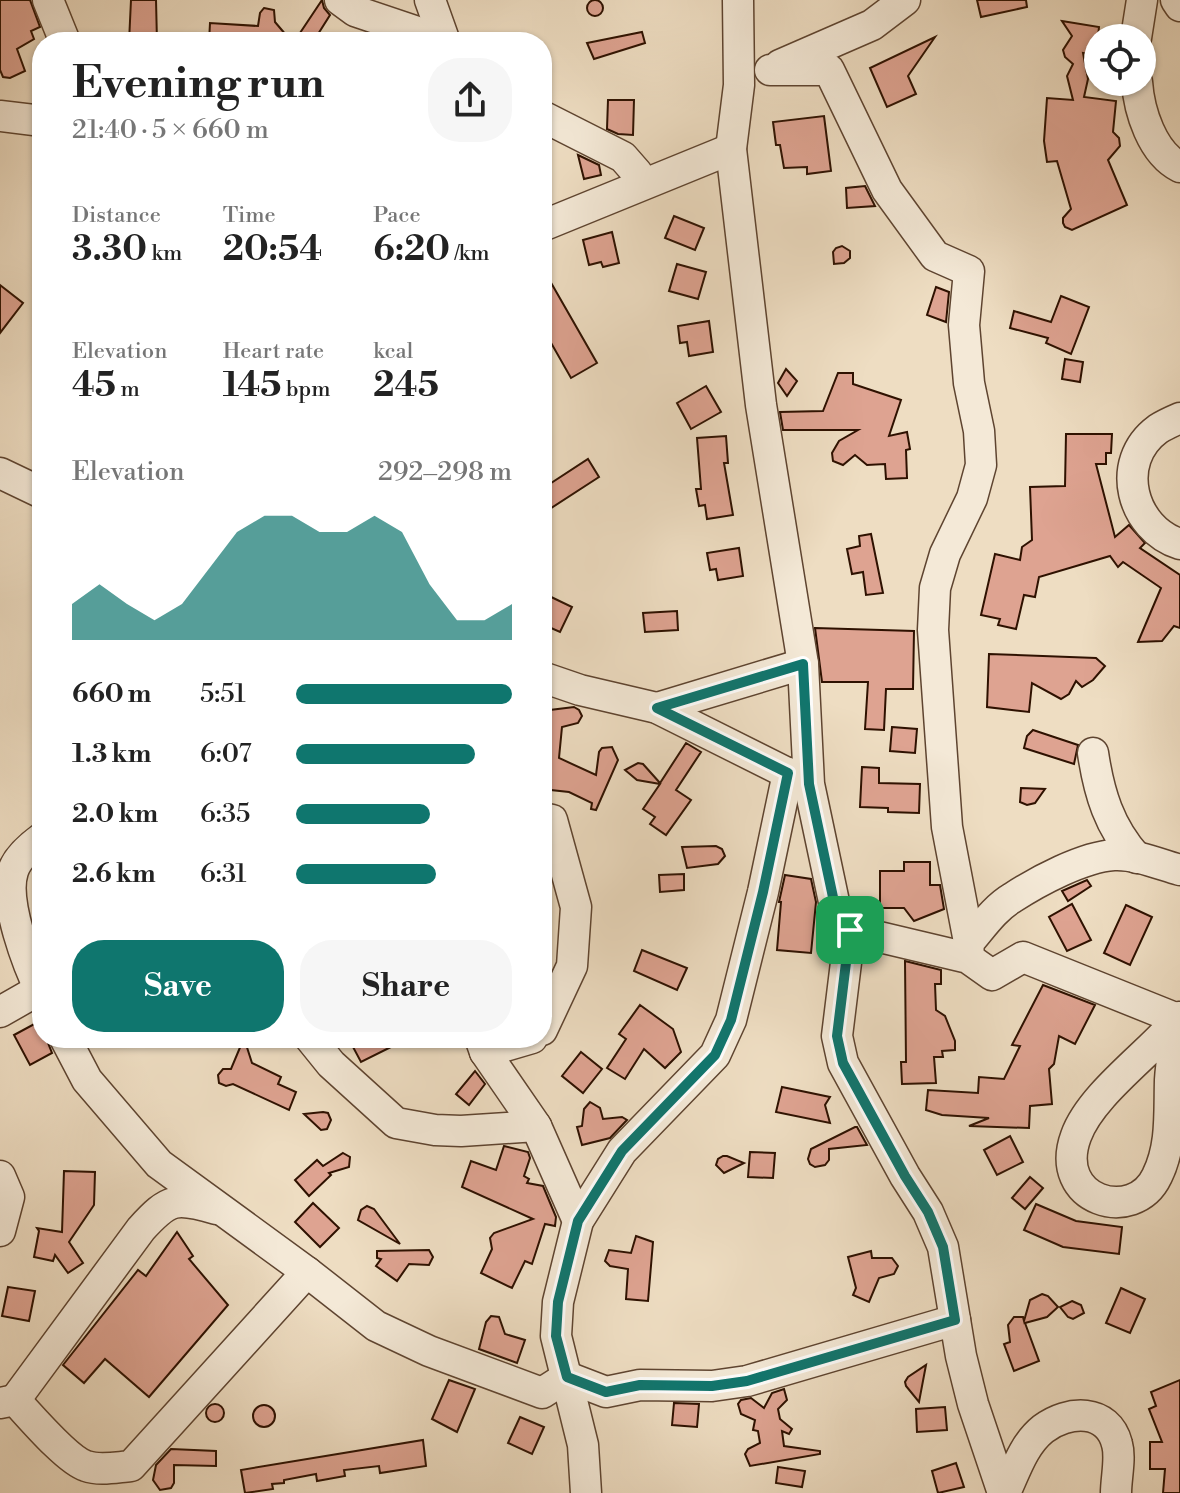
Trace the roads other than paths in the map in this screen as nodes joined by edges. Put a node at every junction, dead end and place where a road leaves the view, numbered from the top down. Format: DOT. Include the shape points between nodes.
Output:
graph roads {
  1 [pos="48,0"];
  2 [pos="340,0"];
  3 [pos="430,0"];
  4 [pos="738,0"];
  5 [pos="905,0"];
  6 [pos="1142,0"];
  7 [pos="1176,0"];
  8 [pos="1180,6"];
  9 [pos="870,12"];
  10 [pos="1138,24"];
  11 [pos="61,32"];
  12 [pos="415,32"];
  13 [pos="441,32"];
  14 [pos="770,70"];
  15 [pos="739,85"];
  16 [pos="1138,96"];
  17 [pos="0,116"];
  18 [pos="32,120"];
  19 [pos="552,121"];
  20 [pos="731,149"];
  21 [pos="1180,167"];
  22 [pos="641,184"];
  23 [pos="552,222"];
  24 [pos="1180,418"];
  25 [pos="0,473"];
  26 [pos="32,488"];
  27 [pos="1180,544"];
  28 [pos="803,664"];
  29 [pos="552,680"];
  30 [pos="657,708"];
  31 [pos="1093,753"];
  32 [pos="798,778"];
  33 [pos="552,820"];
  34 [pos="32,846"];
  35 [pos="1137,858"];
  36 [pos="1180,870"];
  37 [pos="850,930"];
  38 [pos="969,950"];
  39 [pos="32,967"];
  40 [pos="32,995"];
  41 [pos="552,1009"];
  42 [pos="0,1012"];
  43 [pos="1179,1019"];
  44 [pos="70,1048"];
  45 [pos="318,1048"];
  46 [pos="484,1048"];
  47 [pos="536,1126"];
  48 [pos="0,1176"];
  49 [pos="229,1214"];
  50 [pos="578,1221"];
  51 [pos="0,1231"];
  52 [pos="307,1272"];
  53 [pos="955,1320"];
  54 [pos="567,1377"];
  55 [pos="7,1401"];
  56 [pos="133,1479"];
  57 [pos="586,1493"];
  58 [pos="1004,1493"];
  59 [pos="1116,1493"];
  1 -- 11 [label="street"];
  2 -- 12 [label="street" via="355,11"];
  3 -- 13 [label="street"];
  4 -- 15 [label="street"];
  5 -- 9 [label="street"];
  6 -- 10 [label="street"];
  7 -- 8 [label="street"];
  9 -- 14 [label="street"];
  14 -- 15 [label="street"];
  14 -- 38 [label="street" via="829,70 887,190 935,256 969,271 964,325 981,465 935,588 933,630 947,827"];
  15 -- 20 [label="street"];
  16 -- 21 [label="street" via="1150,133 1170,162"];
  17 -- 18 [label="street"];
  19 -- 22 [label="street" via="623,157"];
  20 -- 22 [label="street"];
  20 -- 28 [label="street" via="761,405"];
  22 -- 23 [label="street"];
  24 -- 27 [label="street" via="1156,430 1140,450 1132,475 1134,500 1146,523"];
  25 -- 26 [label="street"];
  28 -- 30 [label="street"];
  28 -- 32 [label="street"];
  29 -- 30 [label="street"];
  30 -- 32 [label="street"];
  31 -- 35 [label="street" via="1107,814"];
  32 -- 37 [label="street" via="837,916"];
  32 -- 50 [label="street" via="731,1020 715,1055 622,1151"];
  33 -- 41 [label="street" via="576,907 572,966"];
  34 -- 39 [label="street" via="13,870 10,888 11,912"];
  35 -- 36 [label="street"];
  35 -- 38 [label="street" via="1092,860 1010,898"];
  37 -- 38 [label="street"];
  37 -- 53 [label="street" via="837,1036 843,1063 928,1212 943,1247"];
  38 -- 43 [label="street" via="992,975 1023,957"];
  40 -- 42 [label="street"];
  43 -- 43 [label="street" via="1104,1093 1077,1133 1070,1158 1075,1182 1096,1198 1123,1202 1145,1195 1157,1177 1168,1150 1170,1077"];
  44 -- 49 [label="street" via="87,1080 159,1164"];
  45 -- 47 [label="street" via="396,1123 461,1131"];
  46 -- 47 [label="street"];
  47 -- 50 [label="street"];
  48 -- 51 [label="street" via="9,1197"];
  49 -- 52 [label="street"];
  49 -- 55 [label="street" via="186,1200 160,1207"];
  50 -- 54 [label="street" via="558,1302 556,1336"];
  52 -- 54 [label="street" via="376,1326 429,1351 542,1393"];
  52 -- 56 [label="street"];
  53 -- 54 [label="street" via="712,1386 640,1385 606,1392"];
  53 -- 58 [label="street" via="973,1404"];
  54 -- 57 [label="street" via="583,1445"];
  55 -- 56 [label="street" via="84,1466"];
  58 -- 59 [label="street" via="1042,1430 1081,1414 1109,1424 1118,1446"];
}
